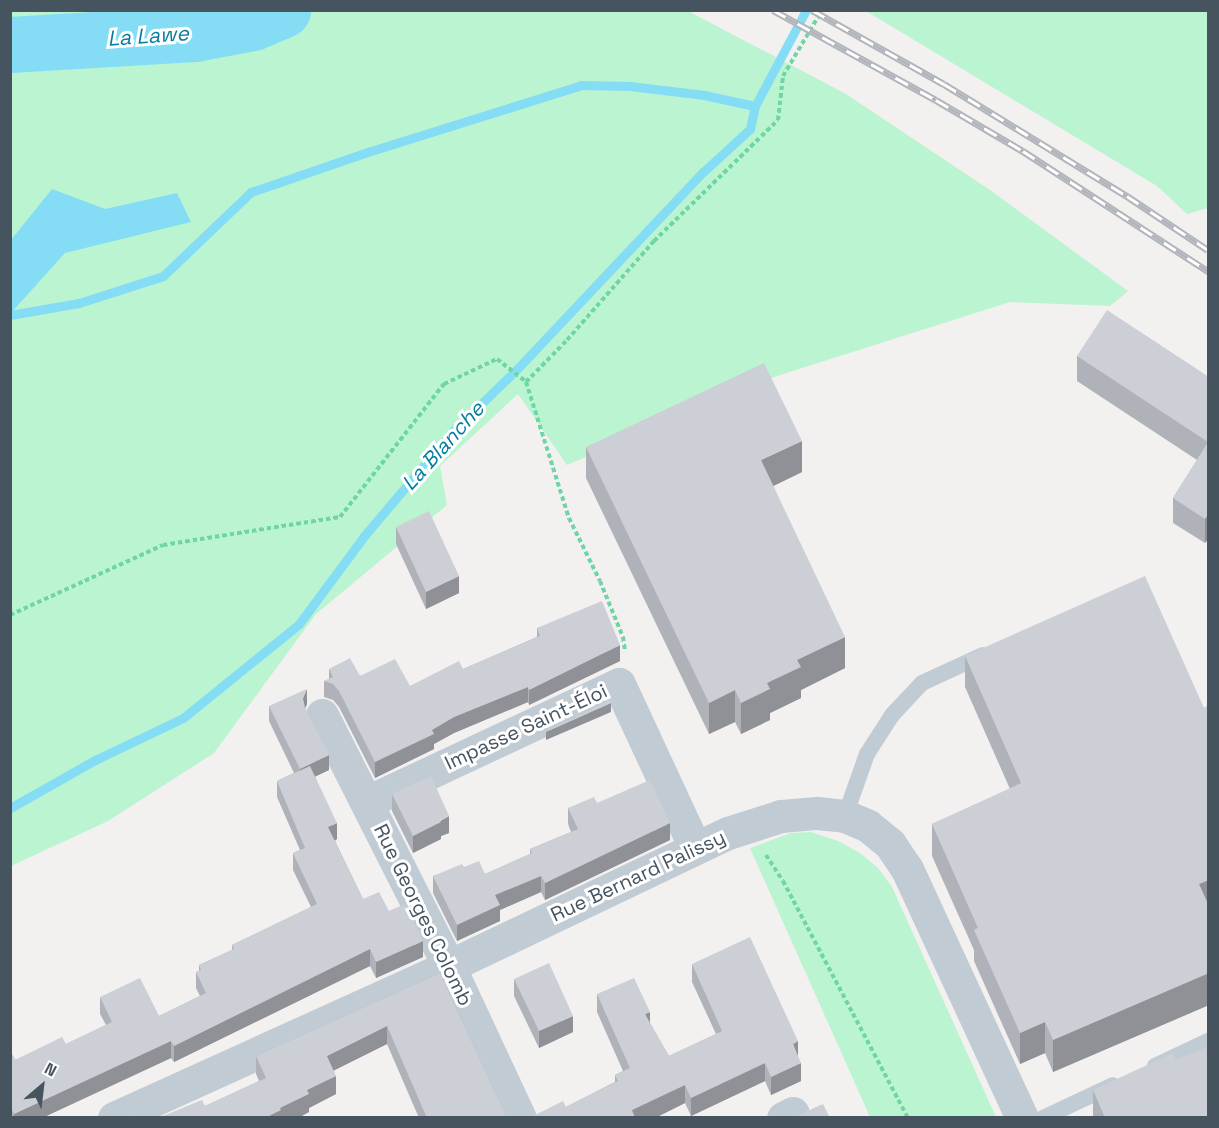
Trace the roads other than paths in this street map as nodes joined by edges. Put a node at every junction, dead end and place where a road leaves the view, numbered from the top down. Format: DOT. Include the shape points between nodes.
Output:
graph roads {
  1 [pos="997,649"];
  2 [pos="322,715"];
  3 [pos="367,802"];
  4 [pos="845,816"];
  5 [pos="695,848"];
  6 [pos="449,966"];
  7 [pos="1209,1041"];
  8 [pos="114,1118"];
  9 [pos="520,1118"];
  10 [pos="1022,1118"];
  11 [pos="1043,1118"];
  1 -- 4 [label="lane" via="922,683 892,715 867,754"];
  2 -- 3 [label="street, Rue Georges Colomb"];
  3 -- 5 [label="street, Impasse Saint-Éloi" via="620,684"];
  3 -- 6 [label="street, Rue Georges Colomb"];
  4 -- 5 [label="street, Rue Bernard Palissy" via="781,816"];
  4 -- 10 [label="street, Rue Bernard Palissy" via="868,826 890,844 907,869"];
  5 -- 6 [label="street, Rue Bernard Palissy"];
  6 -- 8 [label="street, Rue Bernard Palissy"];
  6 -- 9 [label="street, Rue Georges Colomb"];
  7 -- 11 [label="lane"];
}
